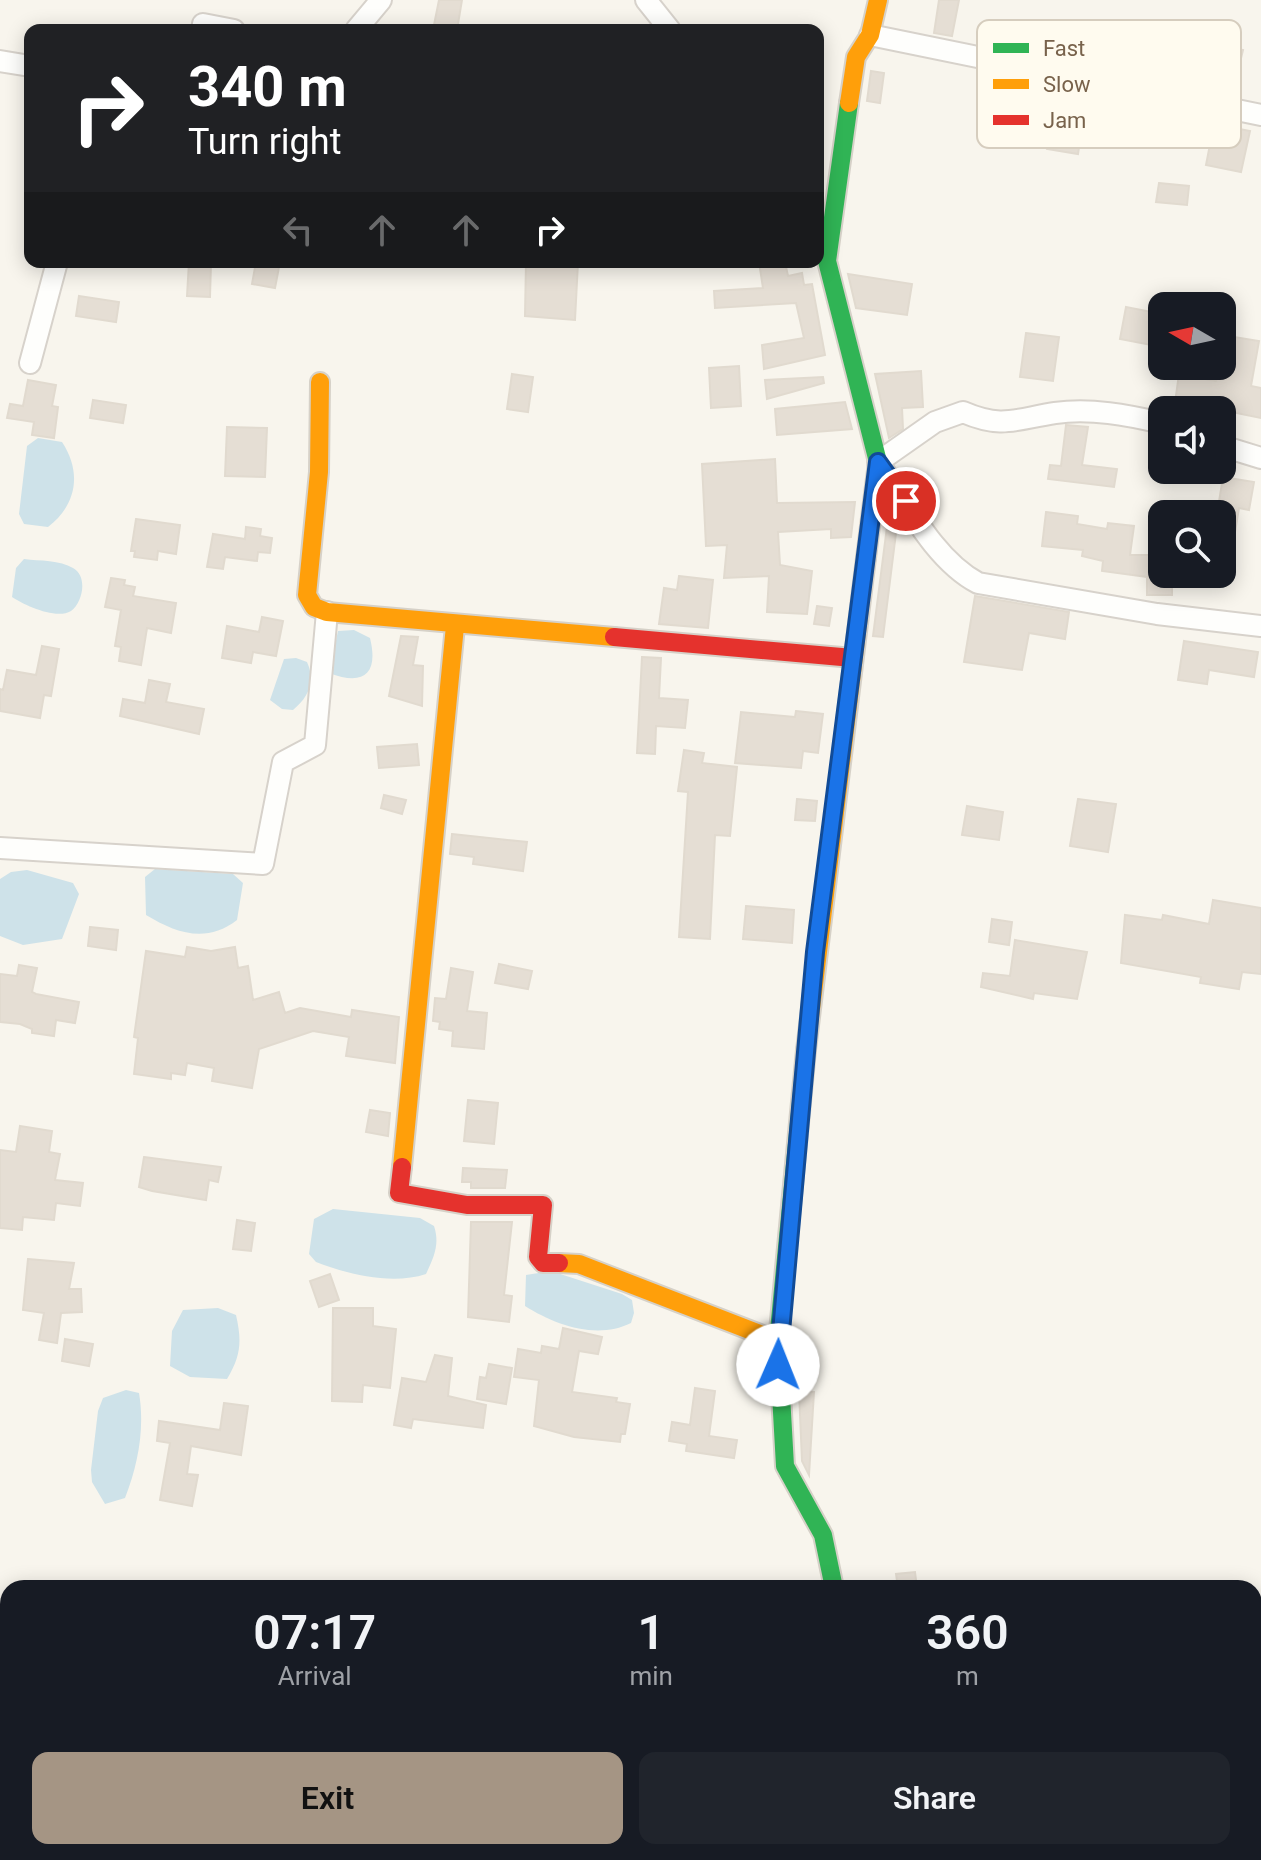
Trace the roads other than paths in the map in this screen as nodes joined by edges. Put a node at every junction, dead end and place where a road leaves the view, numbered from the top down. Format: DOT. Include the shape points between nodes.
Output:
graph roads {
  1 [pos="381,0"];
  2 [pos="646,0"];
  3 [pos="878,0"];
  4 [pos="361,24"];
  5 [pos="665,24"];
  6 [pos="870,35"];
  7 [pos="977,60"];
  8 [pos="0,61"];
  9 [pos="24,65"];
  10 [pos="1241,111"];
  11 [pos="1261,115"];
  12 [pos="824,248"];
  13 [pos="824,258"];
  14 [pos="55,268"];
  15 [pos="30,363"];
  16 [pos="320,382"];
  17 [pos="1148,420"];
  18 [pos="1236,450"];
  19 [pos="1261,458"];
  20 [pos="878,462"];
  21 [pos="327,612"];
  22 [pos="455,626"];
  23 [pos="1261,626"];
  24 [pos="853,658"];
  25 [pos="0,848"];
  26 [pos="778,1341"];
  27 [pos="832,1580"];
  1 -- 4 [label="street"];
  2 -- 5 [label="street"];
  3 -- 6 [label="street"];
  6 -- 7 [label="street"];
  6 -- 12 [label="street" via="856,57"];
  8 -- 9 [label="street"];
  10 -- 11 [label="street"];
  13 -- 20 [label="street"];
  14 -- 15 [label="street"];
  16 -- 21 [label="street" via="319,472 307,595 314,607"];
  17 -- 20 [label="street" via="1114,412 1055,413 989,424 963,412 935,422"];
  18 -- 19 [label="street"];
  20 -- 23 [label="street" via="942,553 978,583"];
  20 -- 24 [label="street"];
  21 -- 22 [label="street"];
  21 -- 25 [label="street" via="315,745 283,762 263,864"];
  22 -- 24 [label="street"];
  22 -- 26 [label="street" via="399,1193 467,1205 543,1205 538,1257 543,1263 579,1264"];
  24 -- 26 [label="street" via="815,952"];
  26 -- 27 [label="street" via="785,1466 823,1535"];
}
